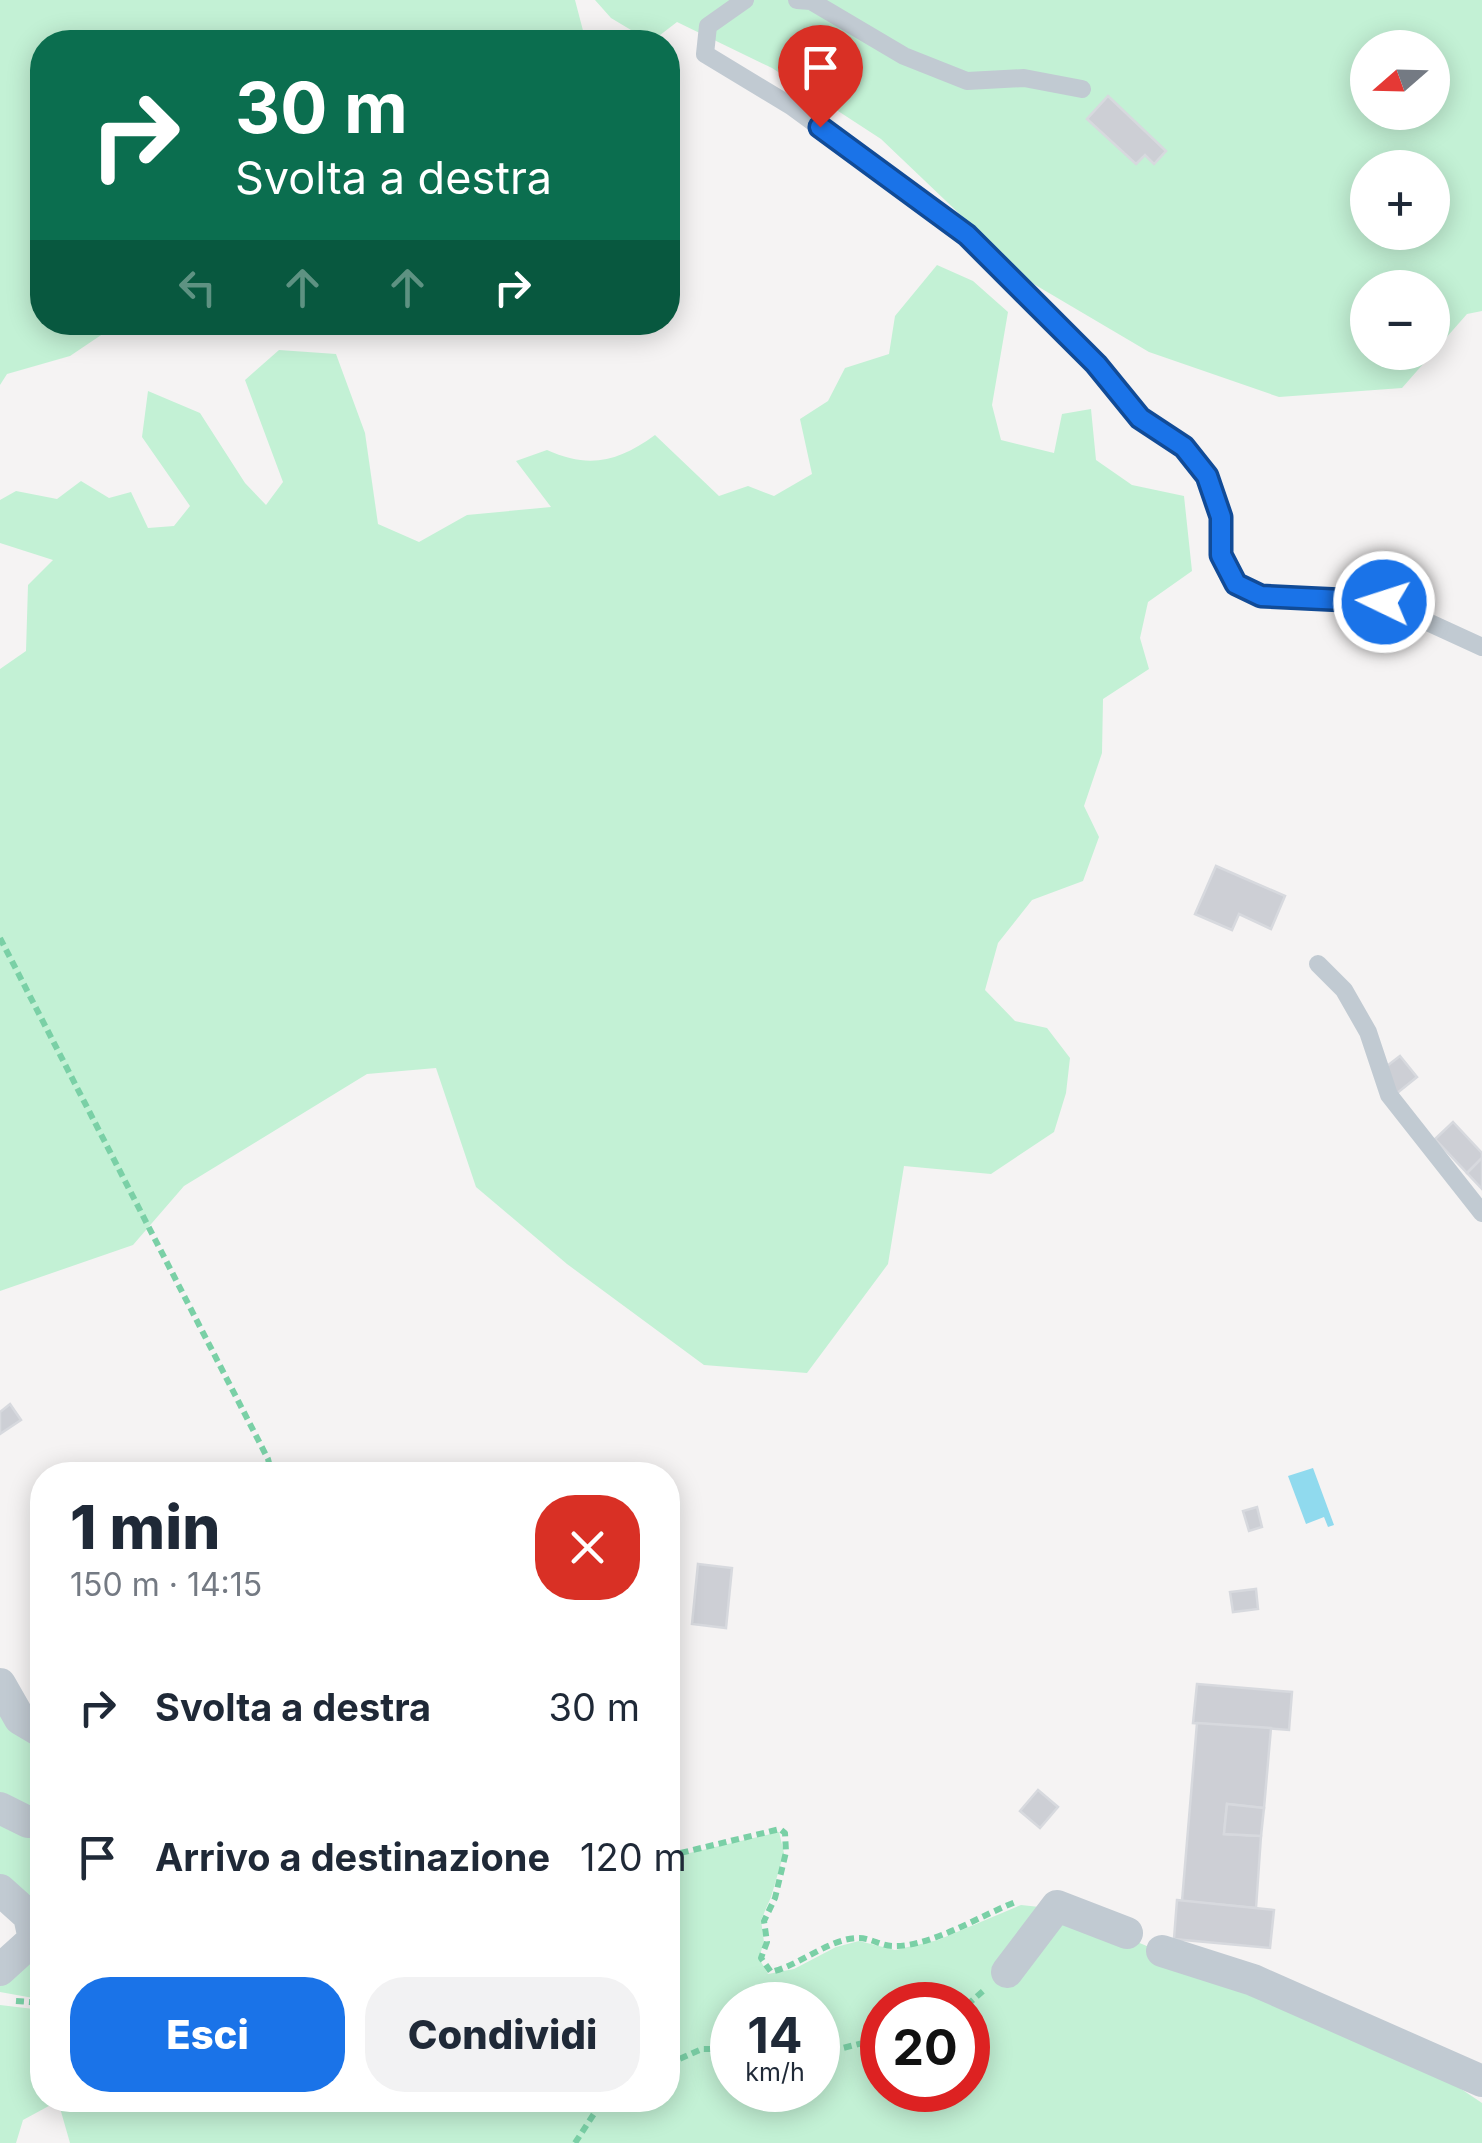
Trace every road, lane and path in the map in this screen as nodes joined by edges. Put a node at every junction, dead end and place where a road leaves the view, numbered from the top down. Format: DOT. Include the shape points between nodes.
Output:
graph roads {
  1 [pos="745,0"];
  2 [pos="798,0"];
  3 [pos="1082,89"];
  4 [pos="1482,648"];
  5 [pos="0,938"];
  6 [pos="1318,964"];
  7 [pos="1482,1214"];
  8 [pos="269,1462"];
  9 [pos="0,1684"];
  10 [pos="30,1725"];
  11 [pos="0,1808"];
  12 [pos="30,1822"];
  13 [pos="680,1853"];
  14 [pos="0,1890"];
  15 [pos="1056,1906"];
  16 [pos="30,1921"];
  17 [pos="1128,1933"];
  18 [pos="30,1943"];
  19 [pos="1162,1950"];
  20 [pos="0,1970"];
  21 [pos="1008,1972"];
  22 [pos="710,2049"];
  23 [pos="680,2059"];
  24 [pos="1482,2081"];
  25 [pos="595,2112"];
  26 [pos="574,2143"];
  1 -- 4 [label="lane" via="708,26 705,54 791,106 967,235 1096,364 1140,418 1184,447 1207,476 1221,517 1221,555 1236,584 1261,596 1384,602"];
  2 -- 3 [label="lane" via="967,81 1024,78"];
  5 -- 8 [label="path"];
  6 -- 7 [label="lane" via="1344,990 1368,1032 1389,1094"];
  9 -- 10 [label="street"];
  11 -- 12 [label="street"];
  13 -- 15 [label="path" via="761,1832 785,1833 786,1852 764,1922 768,1942 762,1958 771,1972 858,1938 894,1946 936,1936 1020,1900"];
  14 -- 16 [label="street"];
  15 -- 17 [label="street"];
  15 -- 21 [label="street"];
  18 -- 20 [label="street"];
  19 -- 24 [label="street" via="1253,1980"];
  22 -- 23 [label="path"];
  25 -- 26 [label="path"];
}
